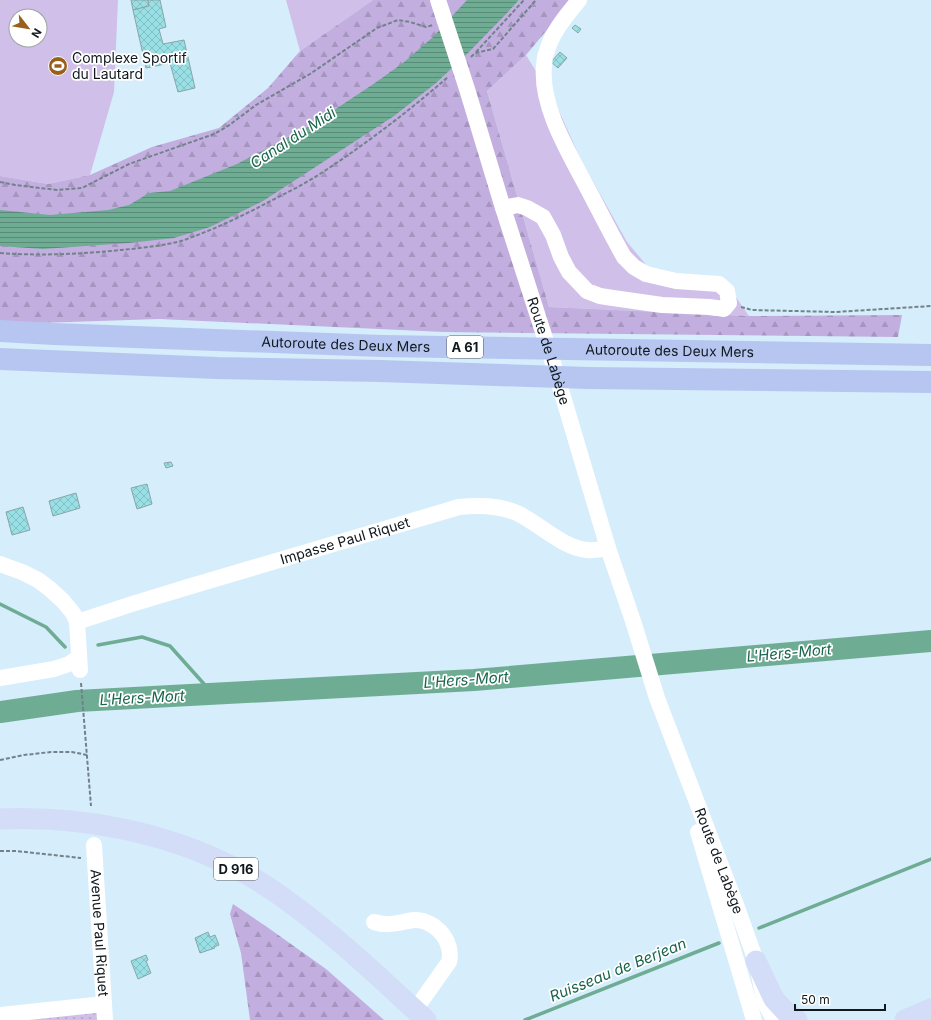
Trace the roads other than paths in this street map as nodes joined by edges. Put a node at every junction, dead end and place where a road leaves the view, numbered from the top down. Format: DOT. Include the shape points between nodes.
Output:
graph roads {
  1 [pos="438,0"];
  2 [pos="579,0"];
  3 [pos="503,208"];
  4 [pos="0,331"];
  5 [pos="931,355"];
  6 [pos="0,359"];
  7 [pos="931,382"];
  8 [pos="608,548"];
  9 [pos="0,564"];
  10 [pos="77,622"];
  11 [pos="0,678"];
  12 [pos="658,700"];
  13 [pos="0,819"];
  14 [pos="94,845"];
  15 [pos="374,922"];
  16 [pos="756,961"];
  17 [pos="104,1004"];
  18 [pos="931,1009"];
  19 [pos="0,1015"];
  20 [pos="421,1015"];
  21 [pos="105,1020"];
  22 [pos="754,1020"];
  23 [pos="776,1020"];
  24 [pos="797,1020"];
  25 [pos="905,1020"];
  1 -- 3 [label="street, Route de Labège"];
  2 -- 3 [label="street" via="553,36 545,54 543,74 548,100 559,132 624,257 646,274 719,284 727,291 729,303 724,309 662,304 600,296 587,291 569,272 543,217 518,205"];
  3 -- 8 [label="street, Route de Labège" via="553,363"];
  4 -- 5 [label="highway, Autoroute des Deux Mers / A 61" via="382,346"];
  6 -- 7 [label="highway, Autoroute des Deux Mers / A 61" via="216,368 588,378"];
  8 -- 10 [label="street, Impasse Paul Riquet" via="588,551 572,546 505,508 476,505 459,507"];
  8 -- 12 [label="street, Route de Labège"];
  9 -- 10 [label="street" via="38,580 50,589 73,613"];
  10 -- 11 [label="street" via="79,663"];
  12 -- 16 [label="street, Route de Labège"];
  12 -- 22 [label="street, Route de Labège"];
  13 -- 20 [label="main road, D 916" via="39,818 130,831 173,842 216,859 261,883 316,922"];
  14 -- 17 [label="street, Avenue Paul Riquet"];
  15 -- 20 [label="street" via="398,924 415,920 424,921 439,931 448,944 451,956 449,962"];
  16 -- 23 [label="street, Route de Labège" via="765,1003"];
  16 -- 24 [label="main road" via="774,1000"];
  17 -- 19 [label="street"];
  17 -- 21 [label="street, Avenue Paul Riquet"];
  18 -- 25 [label="main road"];
}
